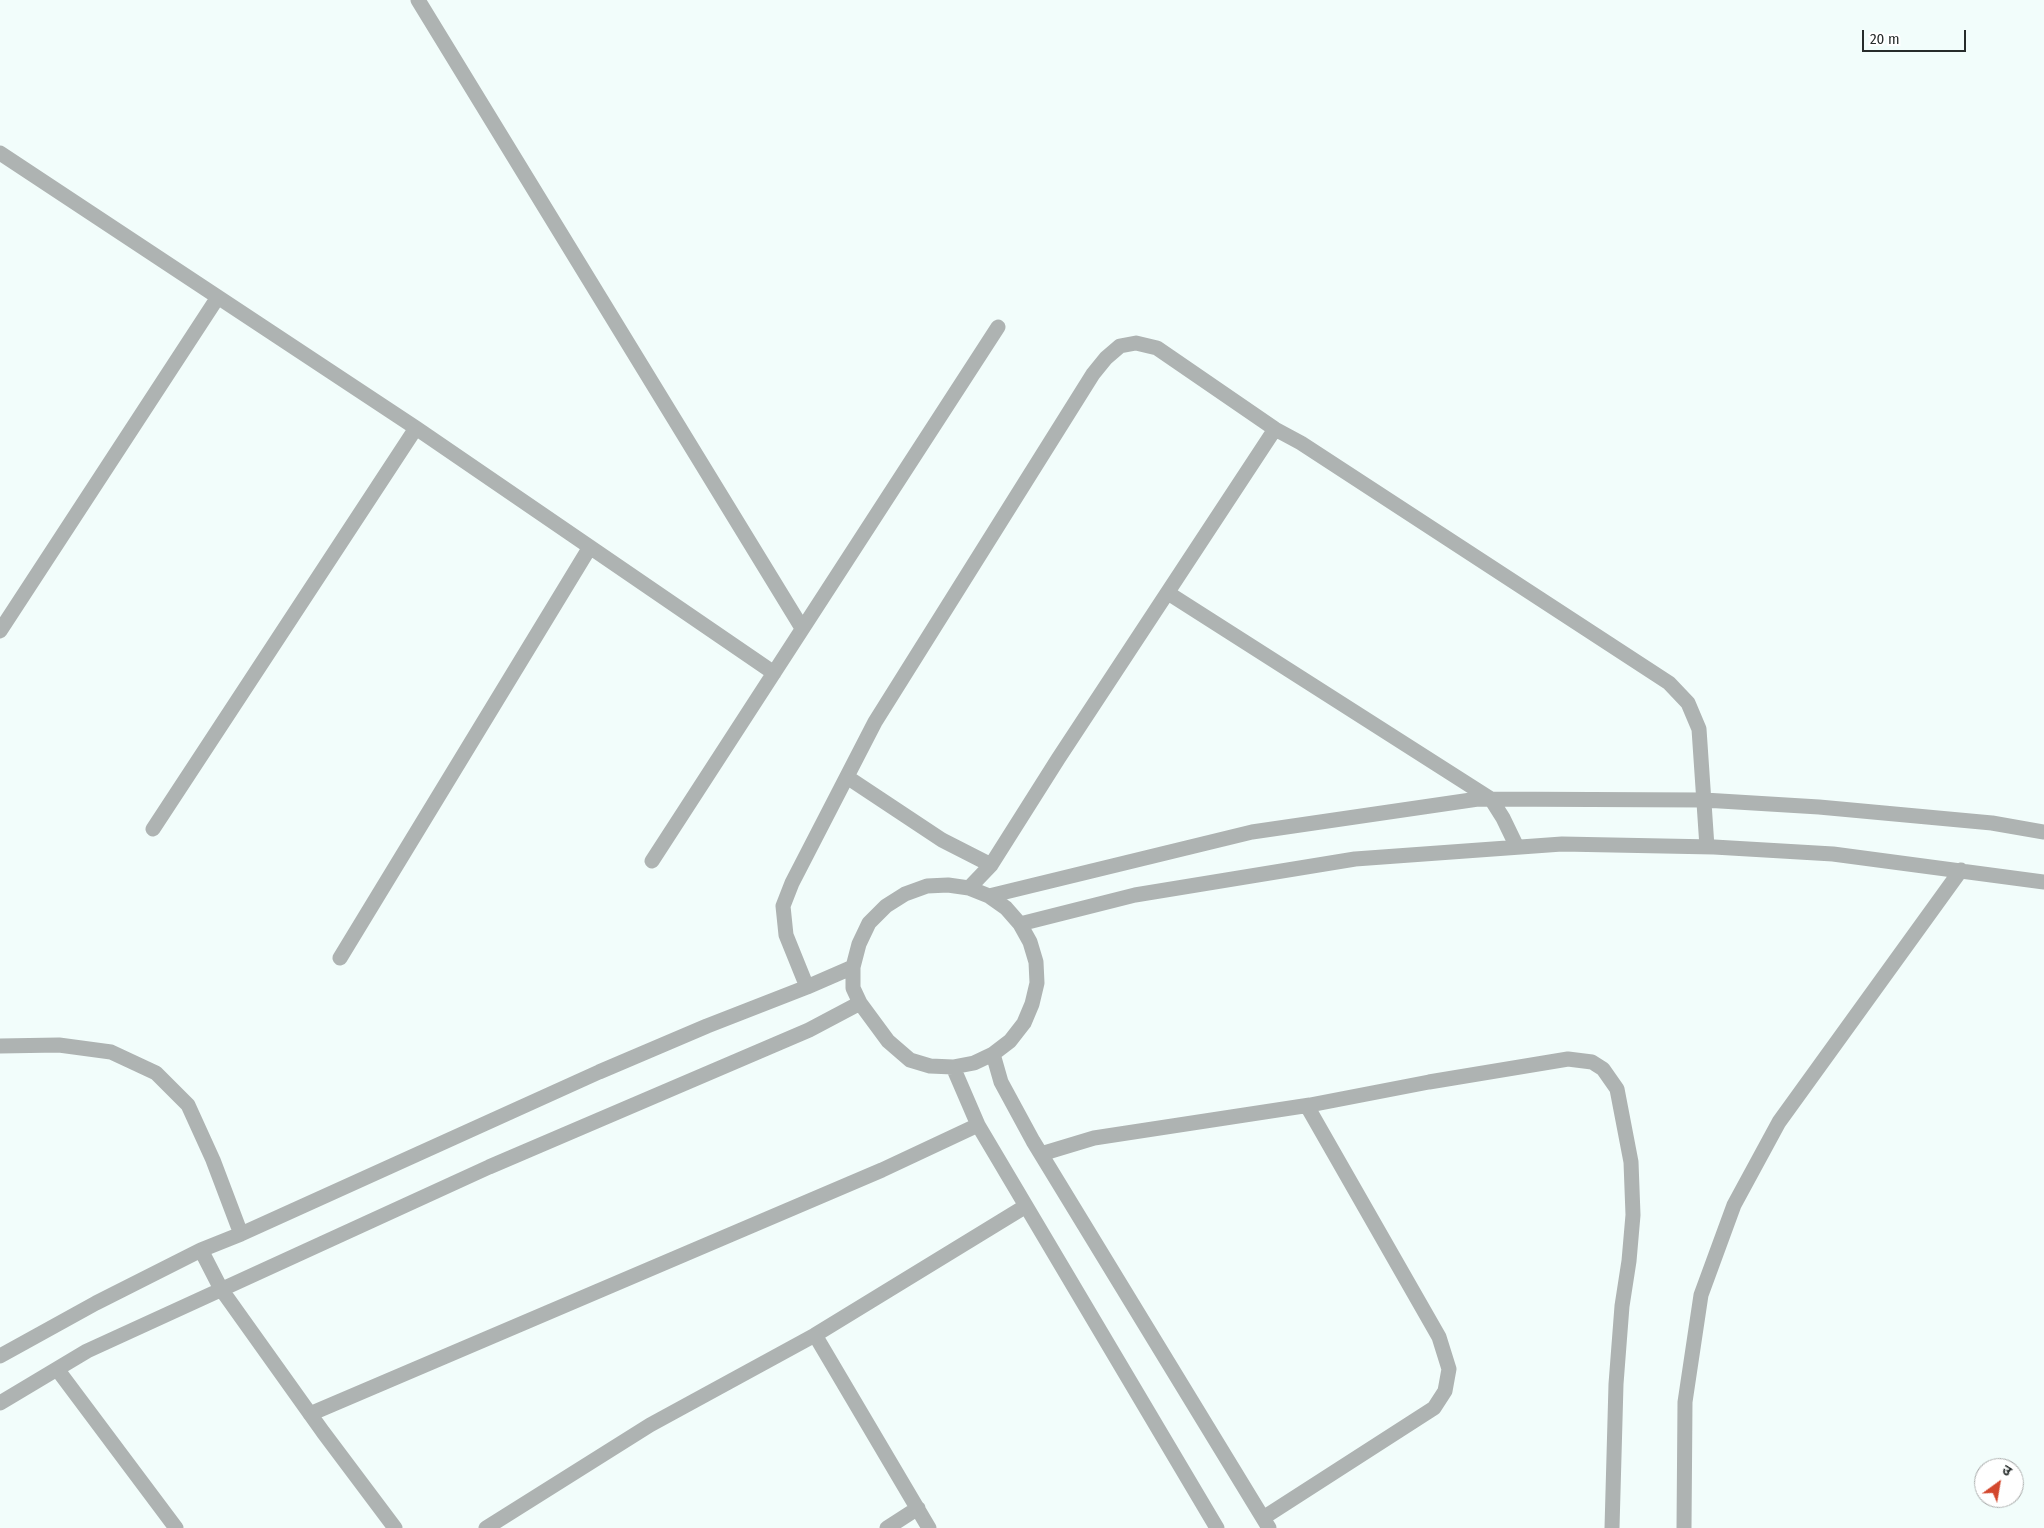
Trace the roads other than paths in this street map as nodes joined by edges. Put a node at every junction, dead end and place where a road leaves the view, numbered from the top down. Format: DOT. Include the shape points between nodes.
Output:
graph roads {
  1 [pos="418,0"];
  2 [pos="0,153"];
  3 [pos="218,298"];
  4 [pos="998,327"];
  5 [pos="416,428"];
  6 [pos="1275,429"];
  7 [pos="590,547"];
  8 [pos="1168,594"];
  9 [pos="802,628"];
  10 [pos="0,631"];
  11 [pos="774,673"];
  12 [pos="847,777"];
  13 [pos="1491,799"];
  14 [pos="1704,800"];
  15 [pos="153,828"];
  16 [pos="2044,832"];
  17 [pos="1517,847"];
  18 [pos="1706,847"];
  19 [pos="652,861"];
  20 [pos="991,865"];
  21 [pos="1961,870"];
  22 [pos="2044,882"];
  23 [pos="969,888"];
  24 [pos="988,896"];
  25 [pos="1020,924"];
  26 [pos="340,958"];
  27 [pos="854,967"];
  28 [pos="807,987"];
  29 [pos="860,1003"];
  30 [pos="0,1046"];
  31 [pos="994,1054"];
  32 [pos="953,1067"];
  33 [pos="1307,1106"];
  34 [pos="978,1125"];
  35 [pos="1040,1154"];
  36 [pos="1026,1206"];
  37 [pos="241,1234"];
  38 [pos="201,1250"];
  39 [pos="221,1290"];
  40 [pos="815,1335"];
  41 [pos="0,1356"];
  42 [pos="57,1369"];
  43 [pos="0,1403"];
  44 [pos="310,1414"];
  45 [pos="918,1508"];
  46 [pos="1266,1523"];
  47 [pos="176,1528"];
  48 [pos="395,1528"];
  49 [pos="486,1528"];
  50 [pos="887,1528"];
  51 [pos="929,1528"];
  52 [pos="1217,1528"];
  53 [pos="1612,1528"];
  54 [pos="1684,1528"];
  1 -- 9 [label="street"];
  2 -- 3 [label="street"];
  3 -- 5 [label="street"];
  3 -- 10 [label="street"];
  4 -- 9 [label="street"];
  5 -- 7 [label="street"];
  5 -- 15 [label="street"];
  6 -- 8 [label="street"];
  6 -- 12 [label="street" via="1158,348 1136,343 1120,346 1087,382 875,722"];
  6 -- 14 [label="street" via="1669,683 1688,703 1699,730"];
  7 -- 11 [label="street"];
  7 -- 26 [label="street"];
  8 -- 13 [label="street"];
  8 -- 20 [label="street"];
  9 -- 11 [label="street"];
  11 -- 19 [label="street"];
  12 -- 20 [label="street" via="942,840"];
  12 -- 28 [label="street" via="792,882 783,906 786,935"];
  13 -- 14 [label="street"];
  13 -- 17 [label="street"];
  13 -- 24 [label="street" via="1478,798 1252,832"];
  14 -- 16 [label="street" via="1819,806 1992,823"];
  14 -- 18 [label="street"];
  17 -- 18 [label="street" via="1562,844"];
  17 -- 25 [label="street" via="1355,859 1135,896"];
  18 -- 21 [label="street" via="1833,854"];
  20 -- 23 [label="street"];
  21 -- 22 [label="street"];
  21 -- 54 [label="street" via="1779,1122 1734,1205 1699,1305 1685,1402"];
  23 -- 24 [label="street"];
  23 -- 27 [label="street" via="927,886 886,906 869,924 859,944"];
  24 -- 25 [label="street" via="1006,908"];
  25 -- 31 [label="street" via="1036,962 1037,983 1024,1023"];
  27 -- 28 [label="street"];
  27 -- 29 [label="street" via="853,988"];
  28 -- 37 [label="street" via="599,1072"];
  29 -- 32 [label="street" via="888,1042 910,1060 930,1066"];
  29 -- 39 [label="street" via="808,1030 489,1167"];
  30 -- 37 [label="street" via="59,1045 111,1052 156,1073 188,1105"];
  31 -- 32 [label="street" via="974,1063"];
  31 -- 35 [label="street" via="1012,1104"];
  32 -- 34 [label="street"];
  33 -- 35 [label="street" via="1094,1138"];
  33 -- 46 [label="street" via="1439,1338 1449,1369 1445,1391 1434,1408"];
  33 -- 53 [label="street" via="1568,1059 1592,1062 1603,1069 1617,1089 1631,1162 1633,1215 1616,1384"];
  34 -- 36 [label="street"];
  34 -- 44 [label="street" via="882,1170"];
  35 -- 46 [label="street"];
  36 -- 40 [label="street"];
  36 -- 52 [label="street"];
  37 -- 38 [label="street"];
  38 -- 39 [label="street"];
  38 -- 41 [label="street"];
  39 -- 42 [label="street" via="87,1351"];
  39 -- 44 [label="street"];
  40 -- 45 [label="street"];
  40 -- 49 [label="street" via="650,1426"];
  42 -- 43 [label="street"];
  42 -- 47 [label="street"];
  44 -- 48 [label="street"];
  45 -- 50 [label="street"];
  45 -- 51 [label="street"];
}
